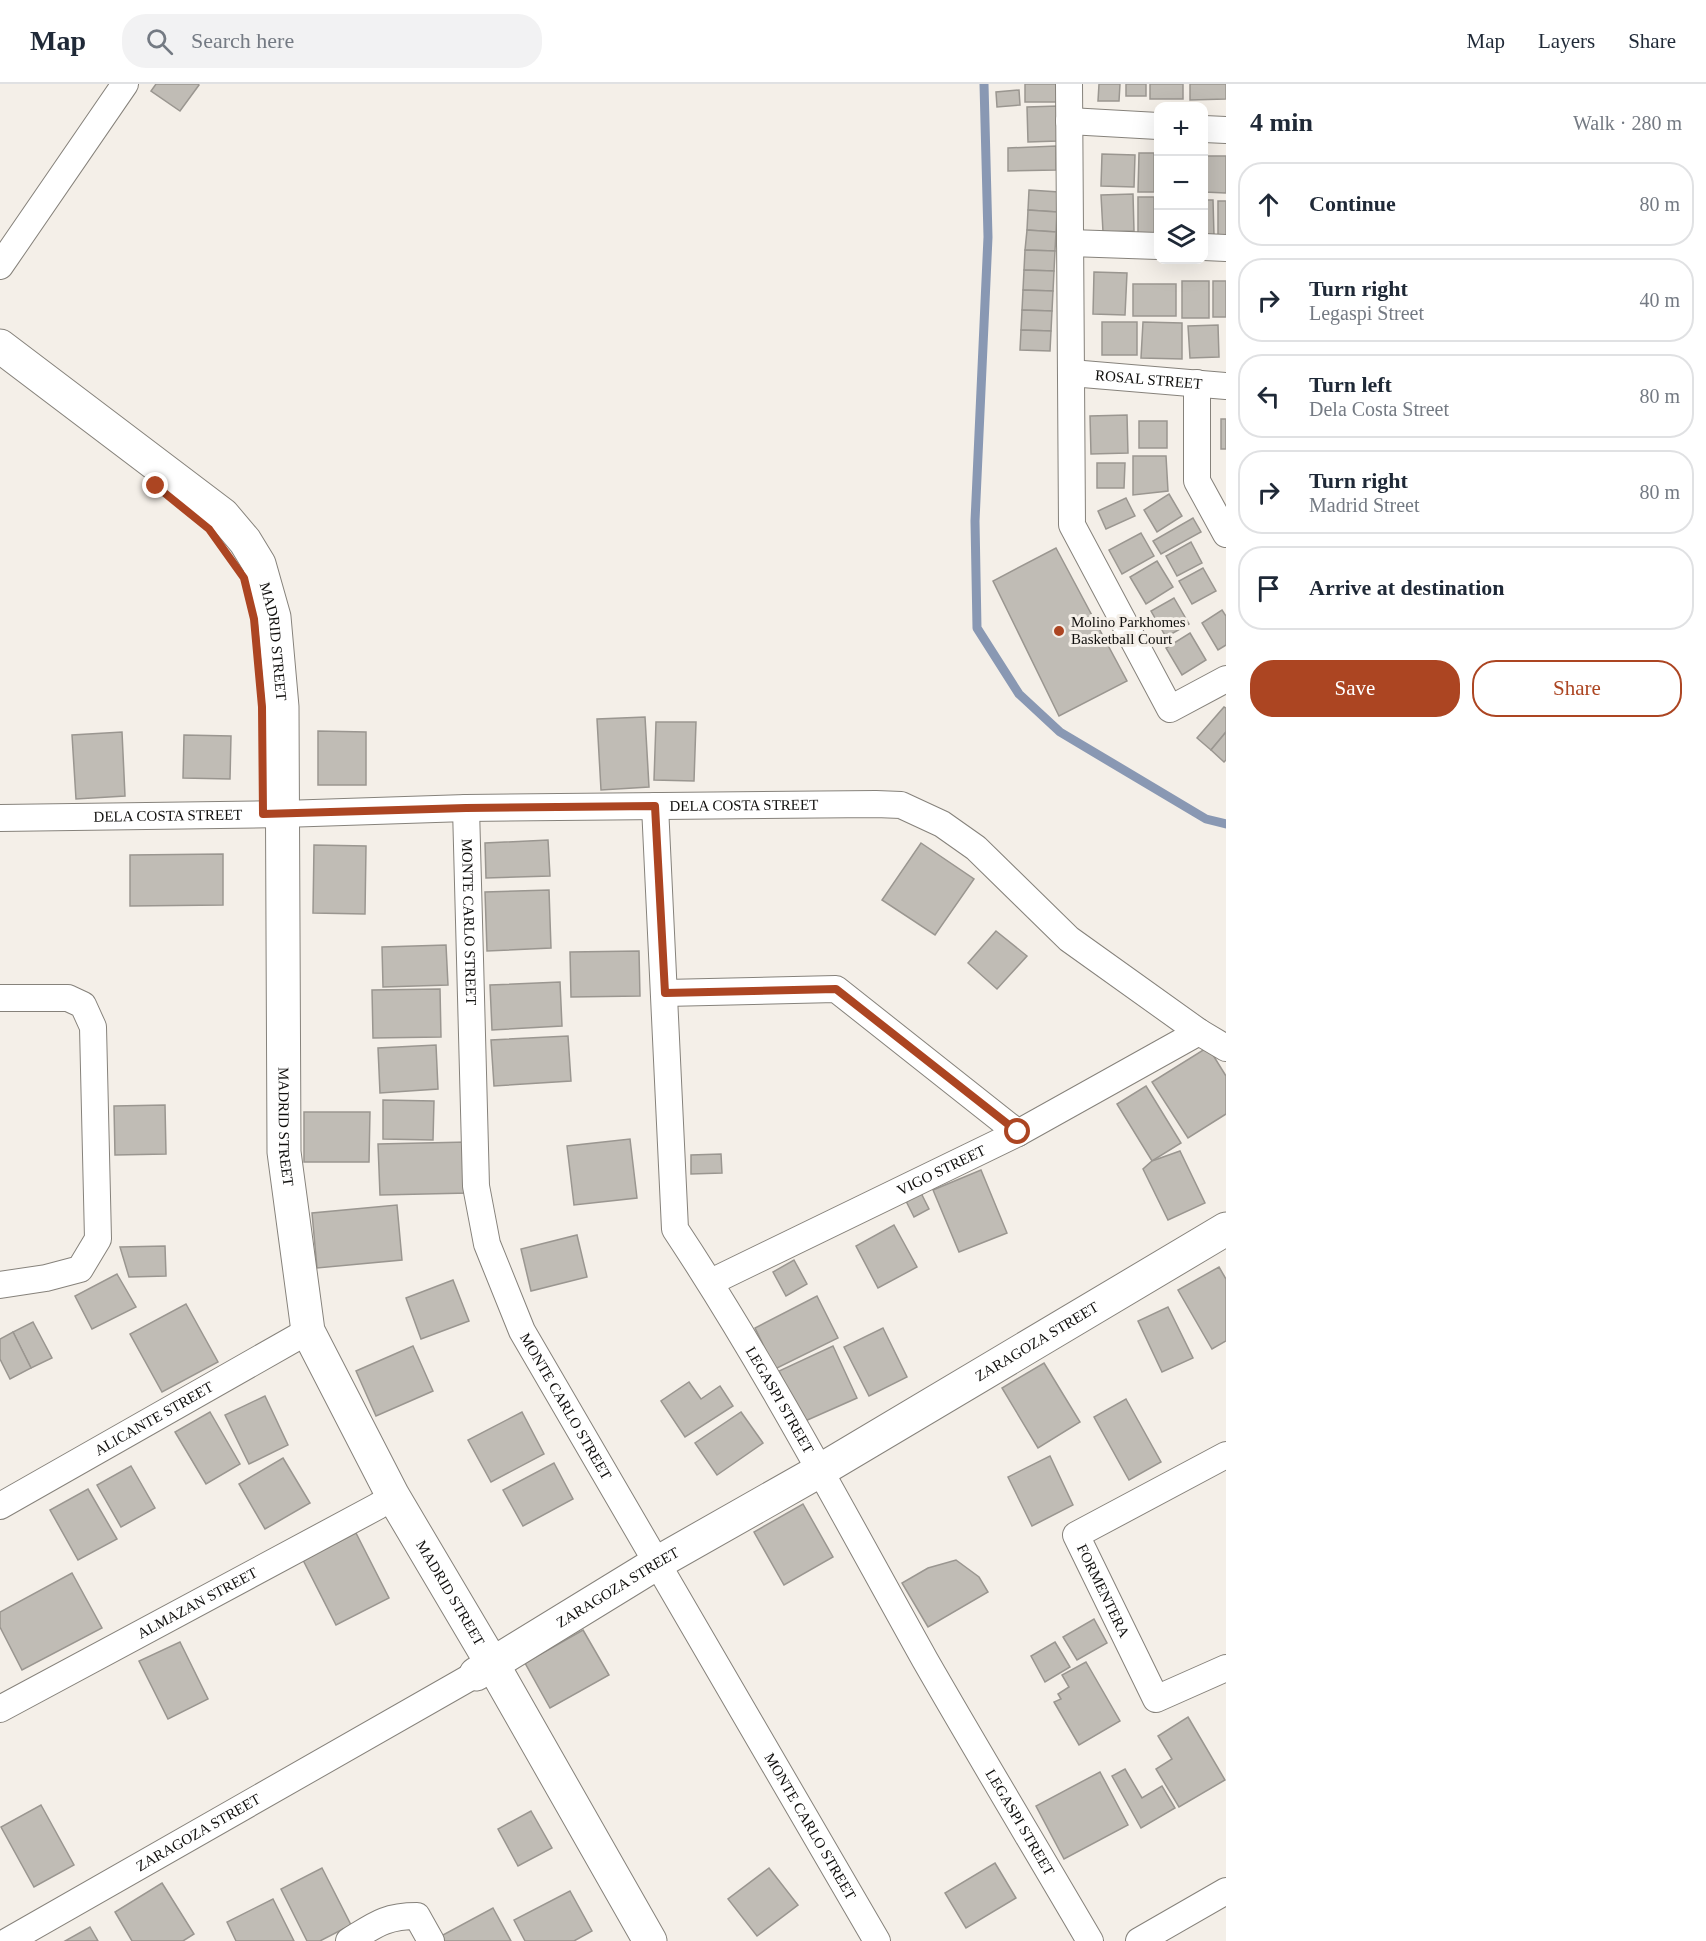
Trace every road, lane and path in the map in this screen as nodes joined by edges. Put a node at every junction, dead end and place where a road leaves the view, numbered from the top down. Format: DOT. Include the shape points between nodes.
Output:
graph roads {
  1 [pos="125,84"];
  2 [pos="1069,84"];
  3 [pos="1069,121"];
  4 [pos="1154,126"];
  5 [pos="1208,129"];
  6 [pos="1226,130"];
  7 [pos="1070,243"];
  8 [pos="1154,246"];
  9 [pos="1208,247"];
  10 [pos="1226,248"];
  11 [pos="0,266"];
  12 [pos="0,346"];
  13 [pos="0,370"];
  14 [pos="1071,373"];
  15 [pos="1197,383"];
  16 [pos="1226,386"];
  17 [pos="1226,534"];
  18 [pos="1226,680"];
  19 [pos="655,806"];
  20 [pos="466,808"];
  21 [pos="273,814"];
  22 [pos="0,818"];
  23 [pos="665,993"];
  24 [pos="0,998"];
  25 [pos="1199,1032"];
  26 [pos="1226,1048"];
  27 [pos="1018,1132"];
  28 [pos="1226,1229"];
  29 [pos="711,1282"];
  30 [pos="0,1285"];
  31 [pos="299,1336"];
  32 [pos="1226,1455"];
  33 [pos="821,1470"];
  34 [pos="386,1501"];
  35 [pos="0,1506"];
  36 [pos="657,1563"];
  37 [pos="1226,1668"];
  38 [pos="484,1669"];
  39 [pos="0,1709"];
  40 [pos="1226,1891"];
  41 [pos="8,1941"];
  42 [pos="349,1941"];
  43 [pos="431,1941"];
  44 [pos="624,1941"];
  45 [pos="650,1941"];
  46 [pos="877,1941"];
  47 [pos="1090,1941"];
  48 [pos="1139,1941"];
  1 -- 11 [label="street"];
  2 -- 3 [label="street"];
  3 -- 4 [label="street"];
  3 -- 7 [label="street"];
  5 -- 6 [label="street"];
  7 -- 8 [label="street"];
  7 -- 14 [label="street"];
  9 -- 10 [label="street"];
  12 -- 21 [label="street, MADRID STREET" via="223,515 259,564 274,617 282,707"];
  13 -- 21 [label="street, MADRID STREET" via="209,529 244,578 254,619"];
  14 -- 15 [label="street, ROSAL STREET"];
  14 -- 18 [label="street" via="1072,525 1170,709"];
  15 -- 16 [label="street, ROSAL STREET"];
  15 -- 17 [label="street" via="1197,482"];
  19 -- 20 [label="street, DELA COSTA STREET"];
  19 -- 23 [label="street, LEGASPI STREET"];
  19 -- 25 [label="street, DELA COSTA STREET" via="901,805 942,824 976,848 1068,939"];
  20 -- 21 [label="street, DELA COSTA STREET"];
  20 -- 36 [label="street, MONTE CARLO STREET" via="476,1186 487,1244 522,1331"];
  21 -- 22 [label="street, DELA COSTA STREET"];
  21 -- 31 [label="street, MADRID STREET" via="284,1152"];
  23 -- 27 [label="street" via="836,989"];
  23 -- 29 [label="street, LEGASPI STREET" via="675,1229"];
  24 -- 30 [label="street" via="69,998 83,1005 93,1027 98,1239 80,1269"];
  25 -- 26 [label="street, DELA COSTA STREET"];
  25 -- 27 [label="street, VIGO STREET"];
  27 -- 29 [label="street, VIGO STREET"];
  28 -- 33 [label="street, ZARAGOZA STREET"];
  29 -- 33 [label="street, LEGASPI STREET"];
  31 -- 34 [label="street, MADRID STREET"];
  31 -- 35 [label="street, ALICANTE STREET"];
  32 -- 37 [label="street, FORMENTERA" via="1076,1535 1156,1699"];
  33 -- 36 [label="street, ZARAGOZA STREET"];
  33 -- 47 [label="street, LEGASPI STREET" via="926,1661"];
  34 -- 38 [label="street, MADRID STREET"];
  34 -- 39 [label="street, ALMAZAN STREET"];
  36 -- 38 [label="street, ZARAGOZA STREET"];
  36 -- 46 [label="street, MONTE CARLO STREET"];
  38 -- 41 [label="street, ZARAGOZA STREET"];
  38 -- 44 [label="street, MADRID STREET"];
  38 -- 45 [label="street, MADRID STREET"];
  40 -- 48 [label="street"];
  42 -- 43 [label="street" via="384,1919 417,1916"];
}
